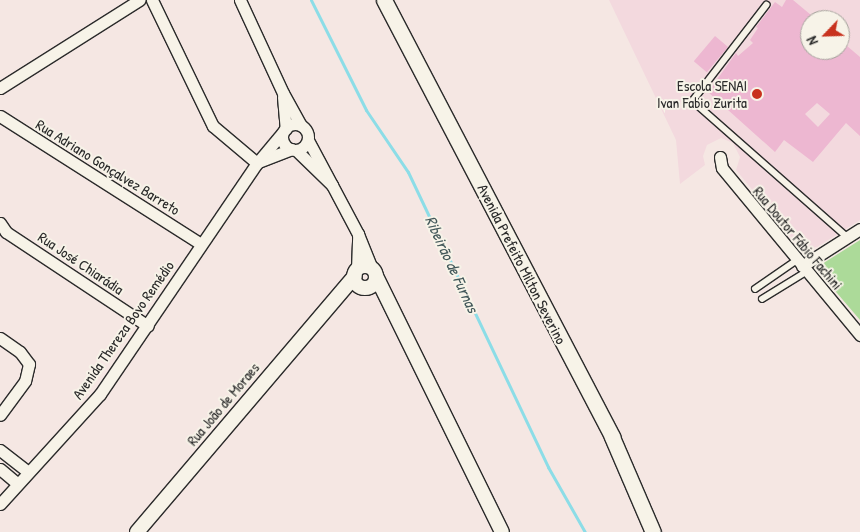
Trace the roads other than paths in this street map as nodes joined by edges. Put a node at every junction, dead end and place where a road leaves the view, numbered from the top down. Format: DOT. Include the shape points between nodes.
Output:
graph roads {
  1 [pos="139,0"];
  2 [pos="152,0"];
  3 [pos="240,0"];
  4 [pos="384,0"];
  5 [pos="767,5"];
  6 [pos="0,88"];
  7 [pos="283,93"];
  8 [pos="0,116"];
  9 [pos="301,125"];
  10 [pos="284,130"];
  11 [pos="308,140"];
  12 [pos="294,150"];
  13 [pos="720,157"];
  14 [pos="257,163"];
  15 [pos="332,185"];
  16 [pos="0,223"];
  17 [pos="860,229"];
  18 [pos="358,234"];
  19 [pos="847,238"];
  20 [pos="201,244"];
  21 [pos="802,266"];
  22 [pos="374,272"];
  23 [pos="360,280"];
  24 [pos="755,289"];
  25 [pos="762,299"];
  26 [pos="393,310"];
  27 [pos="148,326"];
  28 [pos="860,335"];
  29 [pos="0,338"];
  30 [pos="0,416"];
  31 [pos="0,450"];
  32 [pos="0,469"];
  33 [pos="28,472"];
  34 [pos="18,484"];
  35 [pos="0,504"];
  36 [pos="137,532"];
  37 [pos="502,532"];
  38 [pos="653,532"];
  1 -- 6 [label="street"];
  2 -- 14 [label="street" via="213,126"];
  3 -- 7 [label="street"];
  4 -- 38 [label="main road, Avenida Prefeito Milton Severino" via="612,438"];
  5 -- 19 [label="lane" via="693,100"];
  7 -- 9 [label="street"];
  7 -- 10 [label="street"];
  8 -- 20 [label="street, Rua Adriano Gonçalvez Barreto"];
  9 -- 10 [label="street" via="293,124"];
  9 -- 11 [label="street" via="307,131"];
  10 -- 12 [label="street" via="283,141"];
  10 -- 14 [label="street, Avenida Thereza Bovo Remédio"];
  11 -- 12 [label="street" via="304,147"];
  11 -- 15 [label="street"];
  12 -- 14 [label="street"];
  12 -- 15 [label="street"];
  13 -- 21 [label="street, Rua Doutor Fábio Fachini" via="722,168"];
  14 -- 20 [label="street, Avenida Thereza Bovo Remédio"];
  15 -- 18 [label="street"];
  16 -- 27 [label="street, Rua José Chiarádia" via="6,232"];
  17 -- 19 [label="street"];
  18 -- 22 [label="street"];
  18 -- 23 [label="street"];
  19 -- 21 [label="street"];
  20 -- 27 [label="street, Avenida Thereza Bovo Remédio"];
  21 -- 24 [label="lane"];
  21 -- 25 [label="lane"];
  21 -- 28 [label="street, Rua Doutor Fábio Fachini"];
  22 -- 23 [label="street" via="372,285"];
  22 -- 23 [label="street" via="363,266"];
  22 -- 26 [label="street"];
  23 -- 26 [label="street"];
  23 -- 36 [label="street, Rua João de Moraes" via="335,298"];
  26 -- 37 [label="street"];
  27 -- 33 [label="street, Avenida Thereza Bovo Remédio" via="100,394"];
  29 -- 30 [label="street" via="20,352 29,364 25,382"];
  31 -- 33 [label="street"];
  32 -- 34 [label="street"];
  33 -- 34 [label="street, Avenida Thereza Bovo Remédio"];
  34 -- 35 [label="street, Avenida Thereza Bovo Remédio"];
}
